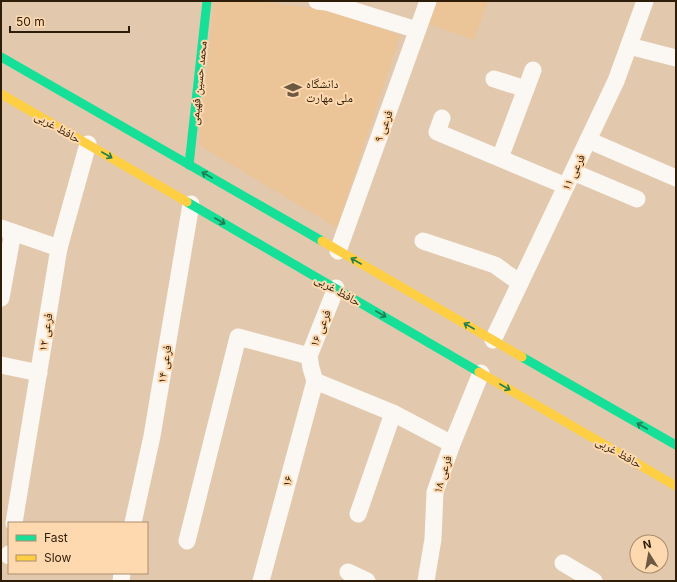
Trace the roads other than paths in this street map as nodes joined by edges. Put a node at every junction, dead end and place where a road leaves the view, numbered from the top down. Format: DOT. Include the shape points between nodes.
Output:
graph roads {
  1 [pos="207,1"];
  2 [pos="323,1"];
  3 [pos="428,1"];
  4 [pos="645,1"];
  5 [pos="417,30"];
  6 [pos="629,46"];
  7 [pos="1,57"];
  8 [pos="676,58"];
  9 [pos="533,70"];
  10 [pos="494,79"];
  11 [pos="526,88"];
  12 [pos="1,94"];
  13 [pos="442,118"];
  14 [pos="588,140"];
  15 [pos="88,144"];
  16 [pos="500,158"];
  17 [pos="189,165"];
  18 [pos="676,178"];
  19 [pos="569,179"];
  20 [pos="637,199"];
  21 [pos="190,204"];
  22 [pos="7,230"];
  23 [pos="423,241"];
  24 [pos="59,248"];
  25 [pos="338,251"];
  26 [pos="520,283"];
  27 [pos="336,288"];
  28 [pos="1,298"];
  29 [pos="493,340"];
  30 [pos="1,365"];
  31 [pos="312,368"];
  32 [pos="39,373"];
  33 [pos="481,373"];
  34 [pos="393,413"];
  35 [pos="623,415"];
  36 [pos="624,427"];
  37 [pos="665,439"];
  38 [pos="653,442"];
  39 [pos="452,444"];
  40 [pos="676,445"];
  41 [pos="643,457"];
  42 [pos="644,467"];
  43 [pos="676,486"];
  44 [pos="358,514"];
  45 [pos="14,522"];
  46 [pos="133,522"];
  47 [pos="187,542"];
  48 [pos="563,563"];
  49 [pos="348,572"];
  50 [pos="261,581"];
  51 [pos="367,581"];
  52 [pos="426,581"];
  53 [pos="594,581"];
  1 -- 17 [label="main road, محمد حسین فهیمی"];
  2 -- 5 [label="street"];
  3 -- 5 [label="street, فرعی ۹"];
  4 -- 6 [label="street, فرعی ۱۱"];
  5 -- 25 [label="street, فرعی ۹"];
  6 -- 8 [label="street"];
  6 -- 14 [label="street, فرعی ۱۱" via="616,81"];
  7 -- 17 [label="main road"];
  9 -- 11 [label="street"];
  10 -- 11 [label="street"];
  11 -- 16 [label="street"];
  12 -- 15 [label="main road, حافظ غربی"];
  13 -- 16 [label="street" via="437,132"];
  14 -- 18 [label="street"];
  14 -- 19 [label="street, فرعی ۱۱"];
  15 -- 21 [label="main road, حافظ غربی, one-way"];
  15 -- 24 [label="street, فرعی ۱۲"];
  16 -- 19 [label="street"];
  25 -- 17 [label="main road, one-way"];
  19 -- 20 [label="street"];
  19 -- 26 [label="street, فرعی ۱۱"];
  21 -- 27 [label="main road, حافظ غربی, one-way"];
  21 -- 46 [label="street, فرعی ۱۴" via="152,436"];
  22 -- 24 [label="street"];
  22 -- 28 [label="street"];
  23 -- 26 [label="street" via="495,265"];
  24 -- 32 [label="street, فرعی ۱۲"];
  29 -- 25 [label="main road, one-way"];
  26 -- 29 [label="street, فرعی ۱۱"];
  27 -- 31 [label="street, فرعی ۱۶"];
  27 -- 33 [label="main road, حافظ غربی, one-way"];
  29 -- 35 [label="main road"];
  30 -- 32 [label="street"];
  31 -- 34 [label="street"];
  31 -- 47 [label="street" via="238,337"];
  31 -- 50 [label="street, ۱۶"];
  32 -- 45 [label="street, فرعی ۱۲"];
  33 -- 39 [label="street, فرعی ۱۸"];
  33 -- 42 [label="main road, حافظ غربی, one-way" via="609,443"];
  34 -- 39 [label="street"];
  34 -- 44 [label="street"];
  35 -- 36 [label="main road"];
  37 -- 35 [label="main road, one-way"];
  37 -- 38 [label="main road"];
  37 -- 40 [label="main road"];
  39 -- 52 [label="street, فرعی ۱۸" via="435,492"];
  41 -- 42 [label="main road"];
  42 -- 43 [label="main road, حافظ غربی"];
  48 -- 53 [label="street"];
  49 -- 51 [label="street"];
}
